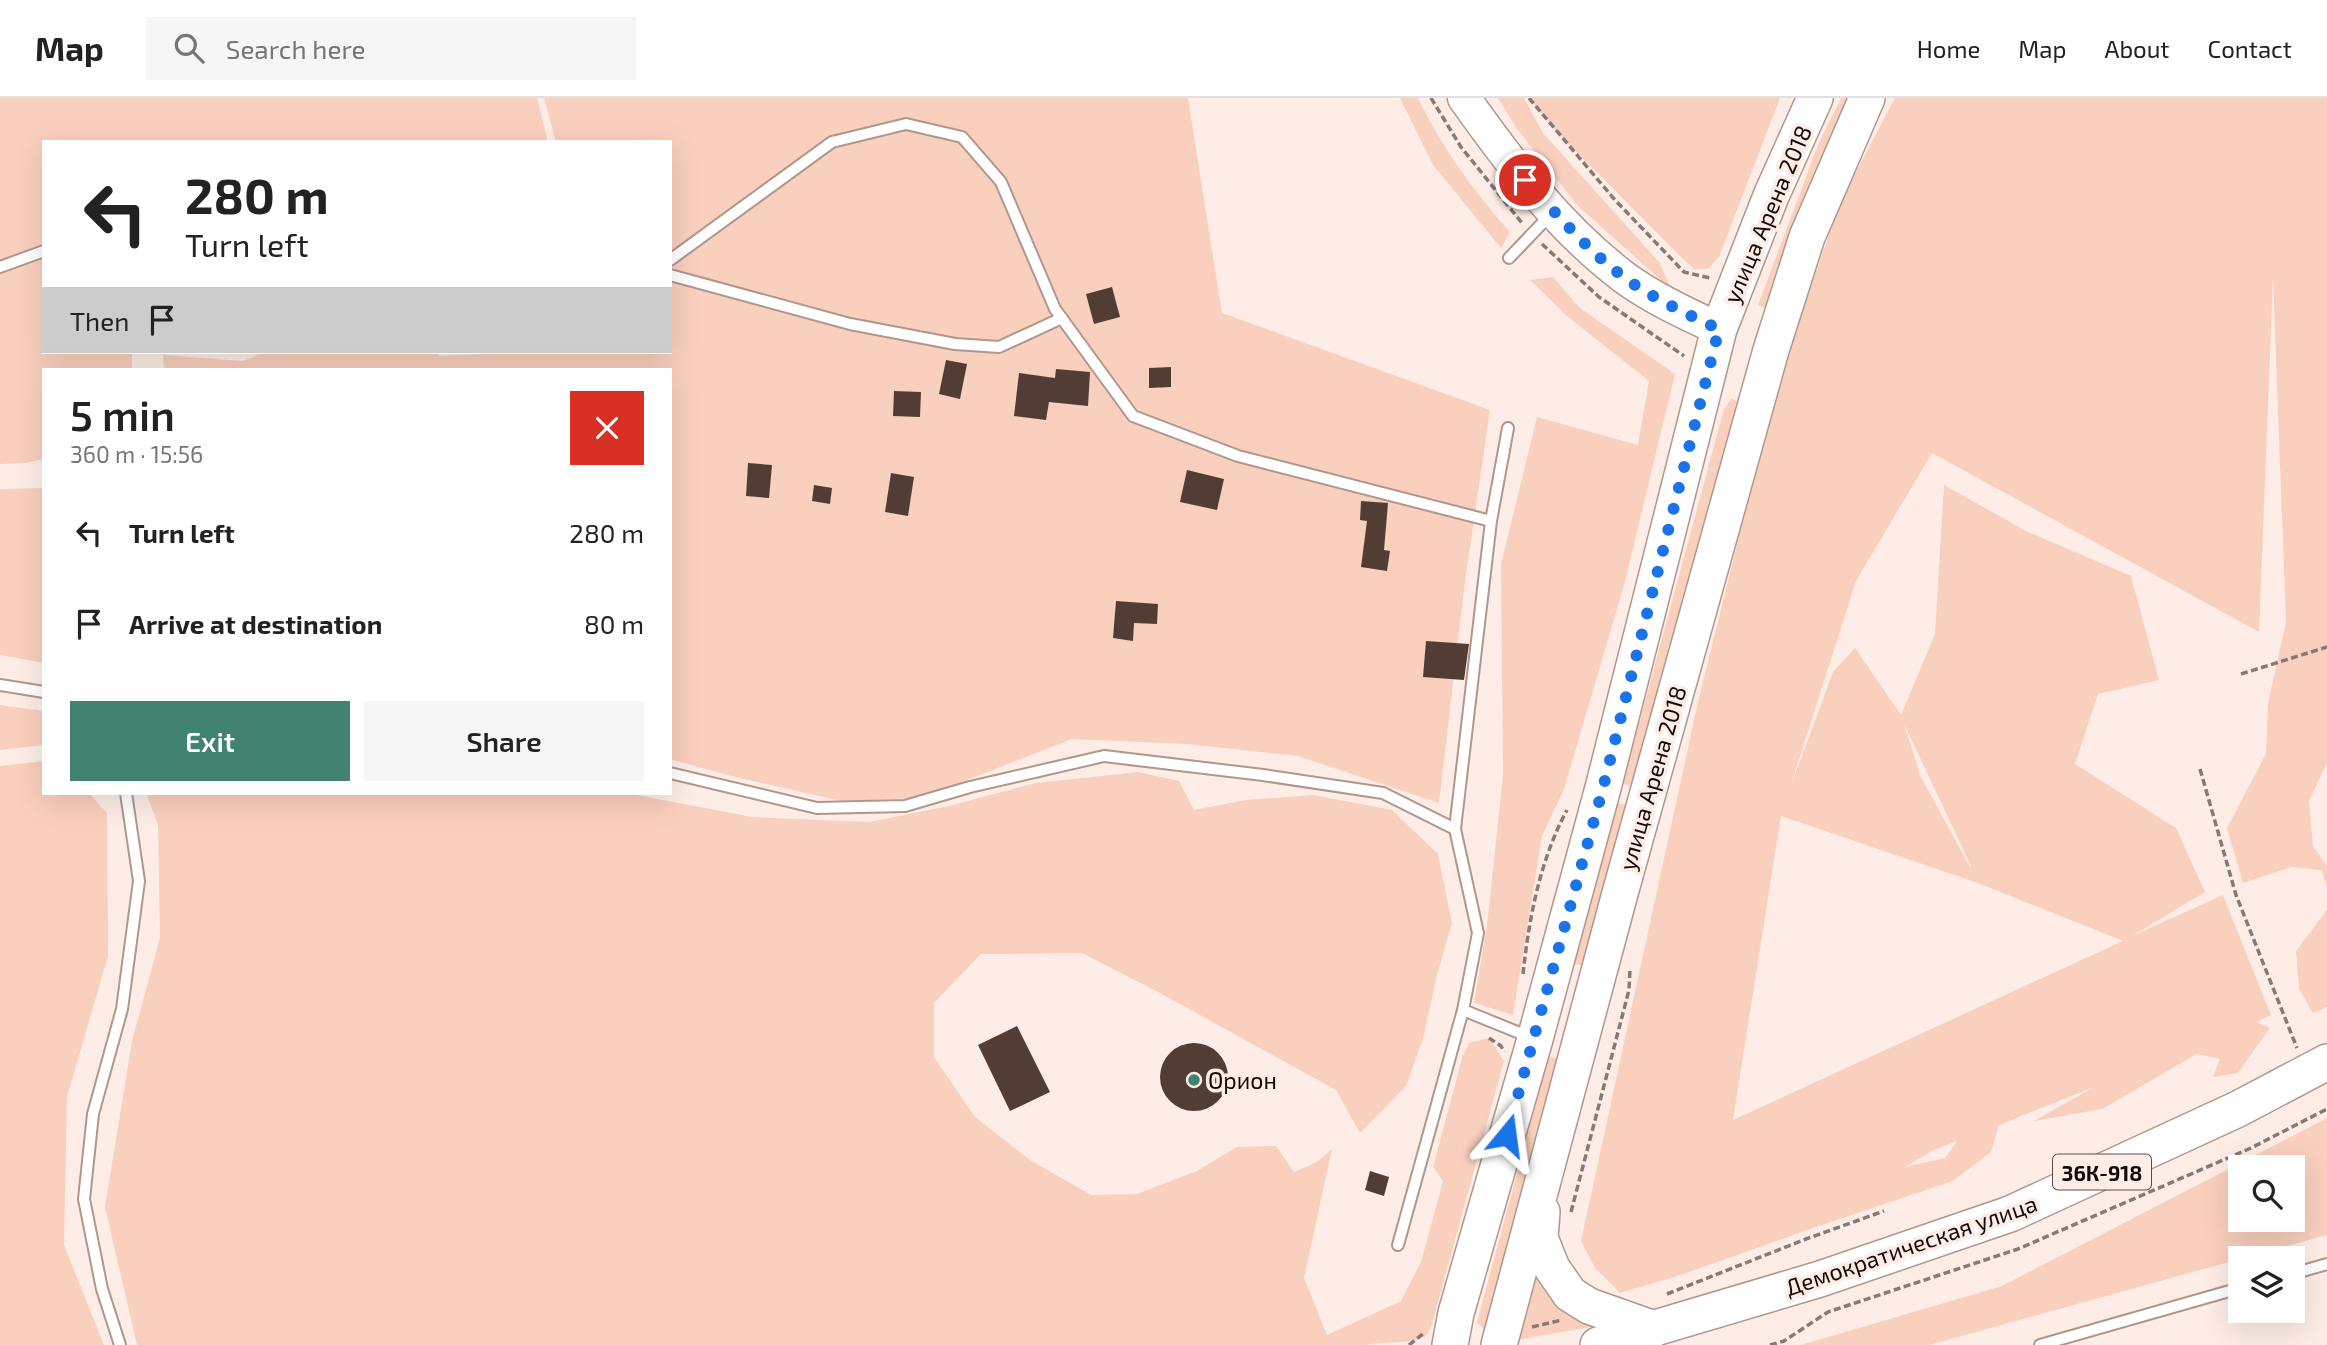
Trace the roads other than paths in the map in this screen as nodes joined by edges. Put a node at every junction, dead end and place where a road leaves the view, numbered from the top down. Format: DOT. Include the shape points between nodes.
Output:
graph roads {
  1 [pos="1464,98"];
  2 [pos="1815,98"];
  3 [pos="1867,98"];
  4 [pos="1554,211"];
  5 [pos="42,252"];
  6 [pos="1509,258"];
  7 [pos="672,259"];
  8 [pos="0,267"];
  9 [pos="672,276"];
  10 [pos="1062,318"];
  11 [pos="1719,329"];
  12 [pos="1771,350"];
  13 [pos="1508,428"];
  14 [pos="1491,521"];
  15 [pos="0,685"];
  16 [pos="42,692"];
  17 [pos="672,773"];
  18 [pos="126,795"];
  19 [pos="1455,829"];
  20 [pos="1558,997"];
  21 [pos="1463,1010"];
  22 [pos="1535,1039"];
  23 [pos="2317,1067"];
  24 [pos="1545,1171"];
  25 [pos="1398,1245"];
  26 [pos="2327,1264"];
  27 [pos="2305,1270"];
  28 [pos="1465,1281"];
  29 [pos="2228,1291"];
  30 [pos="1654,1329"];
  31 [pos="1511,1337"];
  32 [pos="120,1345"];
  33 [pos="1427,1345"];
  34 [pos="1450,1345"];
  35 [pos="1598,1345"];
  36 [pos="2040,1345"];
  1 -- 4 [label="main road" via="1511,164"];
  2 -- 11 [label="main road, улица Арена 2018"];
  3 -- 12 [label="main road, улица Арена 2018" via="1807,237"];
  4 -- 6 [label="lane"];
  4 -- 11 [label="main road" via="1625,278"];
  5 -- 8 [label="lane"];
  7 -- 10 [label="lane" via="832,142 906,124 962,137 1001,182"];
  9 -- 10 [label="lane" via="850,324 955,344 999,347"];
  10 -- 14 [label="lane" via="1133,416 1238,456"];
  11 -- 12 [label="main road"];
  11 -- 20 [label="main road, улица Арена 2018" via="1603,788"];
  12 -- 20 [label="main road, улица Арена 2018"];
  13 -- 14 [label="lane"];
  14 -- 19 [label="lane"];
  15 -- 16 [label="lane"];
  17 -- 19 [label="lane" via="817,808 905,806 1104,756 1384,793"];
  18 -- 32 [label="lane" via="139,881 122,1009 93,1114 84,1199 102,1289"];
  19 -- 21 [label="lane" via="1478,933"];
  20 -- 22 [label="main road, улица Арена 2018"];
  20 -- 24 [label="main road, улица Арена 2018"];
  21 -- 22 [label="lane"];
  21 -- 25 [label="lane"];
  22 -- 28 [label="main road, улица Арена 2018"];
  23 -- 30 [label="main road, Демократическая улица / 36К-918" via="2238,1109 2010,1214 1868,1264"];
  24 -- 30 [label="main road" via="1540,1238 1552,1268 1570,1294 1589,1306"];
  24 -- 31 [label="main road, улица Арена 2018"];
  26 -- 27 [label="lane"];
  28 -- 33 [label="main road"];
  28 -- 34 [label="main road, улица Арена 2018"];
  29 -- 36 [label="lane"];
  30 -- 35 [label="main road, Демократическая улица / 36К-918"];
}
